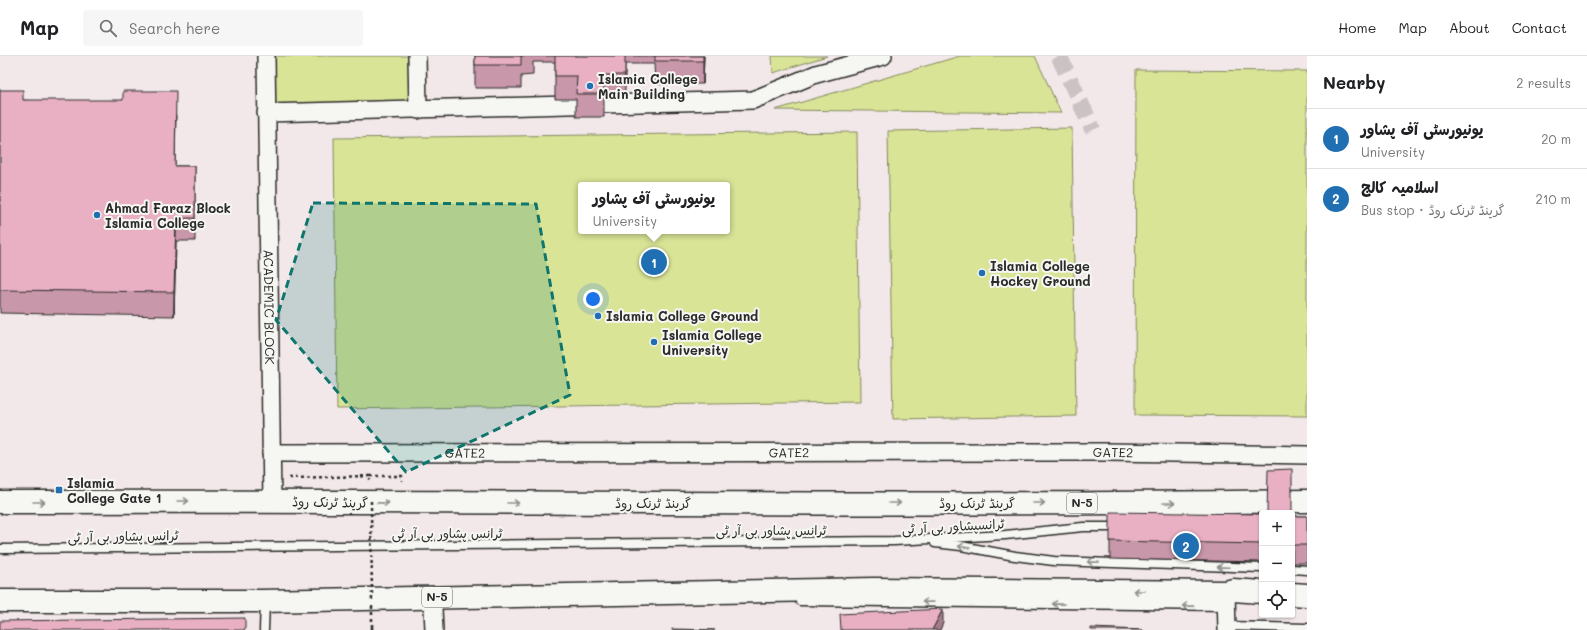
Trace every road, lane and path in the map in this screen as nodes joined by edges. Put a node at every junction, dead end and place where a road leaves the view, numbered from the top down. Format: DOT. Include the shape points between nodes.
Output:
graph roads {
  1 [pos="266,56"];
  2 [pos="417,56"];
  3 [pos="883,56"];
  4 [pos="418,110"];
  5 [pos="266,113"];
  6 [pos="271,453"];
  7 [pos="1307,455"];
  8 [pos="370,476"];
  9 [pos="402,476"];
  10 [pos="272,501"];
  11 [pos="371,501"];
  12 [pos="1307,501"];
  13 [pos="0,502"];
  14 [pos="1130,527"];
  15 [pos="894,541"];
  16 [pos="0,549"];
  17 [pos="1259,568"];
  18 [pos="1295,569"];
  19 [pos="1307,570"];
  20 [pos="1259,592"];
  21 [pos="1295,594"];
  22 [pos="1307,595"];
  23 [pos="1226,599"];
  24 [pos="0,601"];
  25 [pos="793,601"];
  26 [pos="580,603"];
  27 [pos="539,604"];
  28 [pos="265,608"];
  29 [pos="433,608"];
  30 [pos="1227,628"];
  31 [pos="1307,628"];
  32 [pos="372,629"];
  33 [pos="264,630"];
  34 [pos="434,630"];
  1 -- 5 [label="street, ACADEMIC BLOCK"];
  2 -- 4 [label="street"];
  3 -- 4 [label="street" via="816,74 753,100"];
  4 -- 5 [label="street"];
  5 -- 6 [label="street, ACADEMIC BLOCK"];
  6 -- 7 [label="street, GATE2" via="1106,452"];
  6 -- 10 [label="street, ACADEMIC BLOCK"];
  8 -- 9 [label="path"];
  10 -- 12 [label="highway, گرینڈ ٹرنک روڈ / N-5, one-way"];
  13 -- 10 [label="highway, گرینڈ ٹرنک روڈ / N-5, one-way"];
  11 -- 32 [label="path, bridge"];
  14 -- 15 [label="lane, ٹرانسپشاور بی آر ٹی" via="1083,527 1005,535"];
  15 -- 16 [label="lane, ٹرانس پشاور بی آر ٹی"];
  17 -- 15 [label="lane, ٹرانسپشاور بی آر ٹی, one-way" via="1054,561 961,546"];
  18 -- 19 [label="lane"];
  20 -- 23 [label="highway, N-5" via="1233,590"];
  21 -- 22 [label="highway"];
  23 -- 25 [label="lane, one-way"];
  23 -- 28 [label="highway, N-5, one-way" via="874,589"];
  23 -- 30 [label="street"];
  24 -- 28 [label="highway, N-5"];
  26 -- 27 [label="lane"];
  28 -- 33 [label="lane"];
  29 -- 34 [label="street"];
  30 -- 31 [label="lane"];
}
